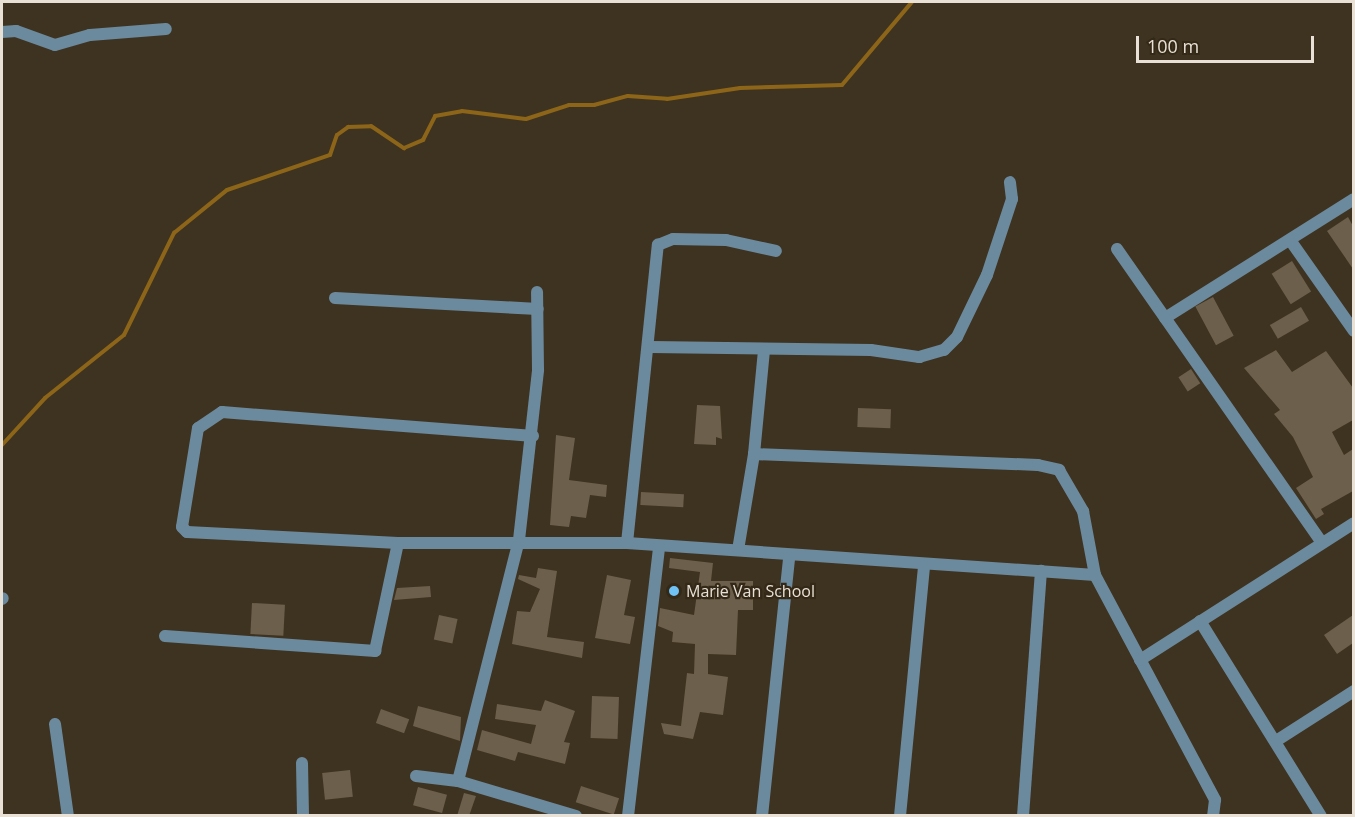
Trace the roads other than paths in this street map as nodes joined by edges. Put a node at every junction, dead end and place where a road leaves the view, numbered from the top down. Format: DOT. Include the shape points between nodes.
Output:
graph roads {
  1 [pos="166,29"];
  2 [pos="2,32"];
  3 [pos="1010,182"];
  4 [pos="1353,199"];
  5 [pos="1290,240"];
  6 [pos="1117,249"];
  7 [pos="776,251"];
  8 [pos="537,292"];
  9 [pos="335,298"];
  10 [pos="538,309"];
  11 [pos="1165,318"];
  12 [pos="1353,332"];
  13 [pos="651,347"];
  14 [pos="764,351"];
  15 [pos="533,436"];
  16 [pos="754,454"];
  17 [pos="1353,523"];
  18 [pos="519,540"];
  19 [pos="398,543"];
  20 [pos="627,543"];
  21 [pos="1322,543"];
  22 [pos="659,547"];
  23 [pos="738,550"];
  24 [pos="789,557"];
  25 [pos="924,566"];
  26 [pos="1041,572"];
  27 [pos="1095,575"];
  28 [pos="1200,621"];
  29 [pos="165,636"];
  30 [pos="1140,660"];
  31 [pos="1353,691"];
  32 [pos="55,724"];
  33 [pos="1276,741"];
  34 [pos="303,763"];
  35 [pos="416,776"];
  36 [pos="458,782"];
  37 [pos="68,816"];
  38 [pos="303,816"];
  39 [pos="576,816"];
  40 [pos="628,816"];
  41 [pos="762,816"];
  42 [pos="900,816"];
  43 [pos="1023,816"];
  44 [pos="1213,816"];
  45 [pos="1321,816"];
  1 -- 2 [label="street" via="90,35 55,45 16,31"];
  3 -- 14 [label="street" via="1012,199 987,275 957,337 944,350 919,357 871,350"];
  4 -- 5 [label="street"];
  5 -- 11 [label="street"];
  5 -- 12 [label="street"];
  6 -- 11 [label="street"];
  7 -- 13 [label="street" via="741,241 663,240 656,259"];
  8 -- 10 [label="street"];
  9 -- 10 [label="street"];
  10 -- 15 [label="street"];
  11 -- 21 [label="street"];
  13 -- 14 [label="street"];
  13 -- 20 [label="street"];
  14 -- 16 [label="street"];
  15 -- 18 [label="street"];
  15 -- 19 [label="street" via="222,412 198,428 182,527 187,532"];
  16 -- 23 [label="street"];
  16 -- 27 [label="street" via="1038,465 1059,470 1083,511"];
  17 -- 21 [label="street"];
  18 -- 19 [label="street"];
  18 -- 20 [label="street"];
  18 -- 36 [label="street"];
  19 -- 29 [label="street" via="375,651"];
  20 -- 22 [label="street"];
  21 -- 28 [label="street"];
  22 -- 23 [label="street"];
  22 -- 40 [label="street"];
  23 -- 24 [label="street"];
  24 -- 25 [label="street"];
  24 -- 41 [label="street"];
  25 -- 26 [label="street"];
  25 -- 42 [label="street"];
  26 -- 27 [label="street"];
  26 -- 43 [label="street"];
  27 -- 30 [label="street"];
  28 -- 30 [label="street"];
  28 -- 33 [label="street"];
  30 -- 44 [label="street" via="1215,800"];
  31 -- 33 [label="street"];
  32 -- 37 [label="street"];
  33 -- 45 [label="street"];
  34 -- 38 [label="street"];
  35 -- 36 [label="street"];
  36 -- 39 [label="street"];
}
